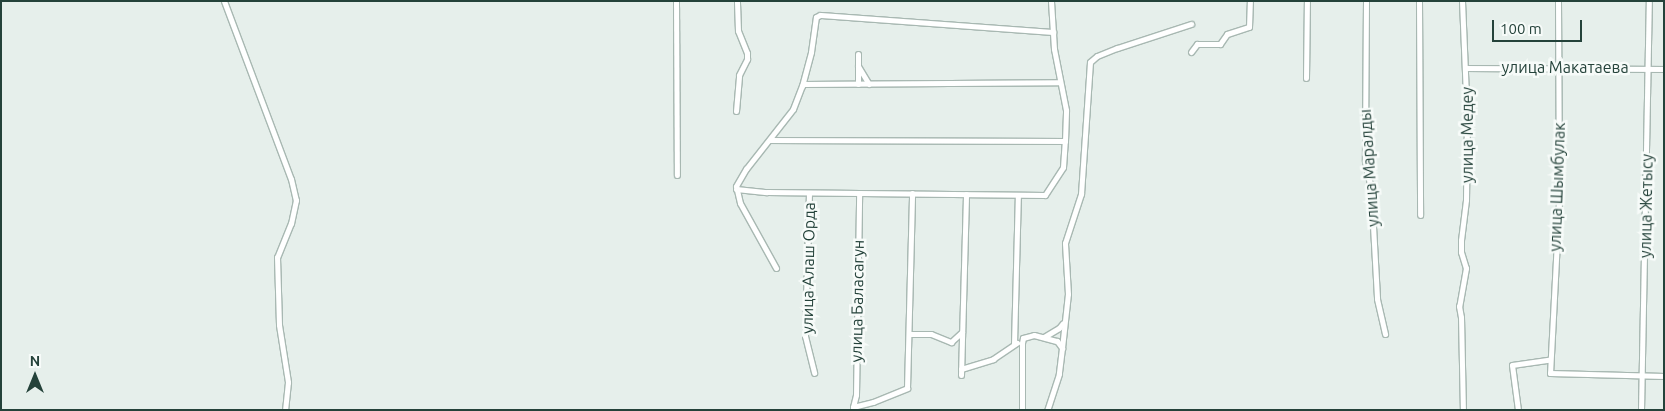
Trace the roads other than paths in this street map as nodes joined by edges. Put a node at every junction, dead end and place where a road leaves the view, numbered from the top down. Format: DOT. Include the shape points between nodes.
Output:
graph roads {
  1 [pos="224,1"];
  2 [pos="676,1"];
  3 [pos="737,1"];
  4 [pos="1051,1"];
  5 [pos="1250,1"];
  6 [pos="1307,1"];
  7 [pos="1366,1"];
  8 [pos="1419,1"];
  9 [pos="1462,1"];
  10 [pos="1558,1"];
  11 [pos="1649,1"];
  12 [pos="1191,24"];
  13 [pos="1053,32"];
  14 [pos="1191,52"];
  15 [pos="858,54"];
  16 [pos="858,66"];
  17 [pos="1648,67"];
  18 [pos="1467,68"];
  19 [pos="1560,68"];
  20 [pos="1664,69"];
  21 [pos="1306,78"];
  22 [pos="1059,82"];
  23 [pos="803,84"];
  24 [pos="858,84"];
  25 [pos="869,84"];
  26 [pos="736,111"];
  27 [pos="770,140"];
  28 [pos="1065,141"];
  29 [pos="677,175"];
  30 [pos="736,189"];
  31 [pos="809,193"];
  32 [pos="859,193"];
  33 [pos="912,194"];
  34 [pos="966,194"];
  35 [pos="1018,195"];
  36 [pos="1420,215"];
  37 [pos="776,268"];
  38 [pos="1064,322"];
  39 [pos="962,332"];
  40 [pos="909,334"];
  41 [pos="1384,334"];
  42 [pos="1044,337"];
  43 [pos="1023,338"];
  44 [pos="1014,344"];
  45 [pos="1062,348"];
  46 [pos="1549,360"];
  47 [pos="961,369"];
  48 [pos="814,373"];
  49 [pos="1641,375"];
  50 [pos="961,376"];
  51 [pos="1664,376"];
  52 [pos="285,410"];
  53 [pos="1022,410"];
  54 [pos="1047,410"];
  55 [pos="1463,410"];
  56 [pos="1518,410"];
  57 [pos="1641,410"];
  1 -- 52 [label="street" via="296,200 291,223 277,257 279,325 288,382"];
  2 -- 29 [label="street"];
  3 -- 26 [label="street" via="738,31 747,53 739,75"];
  4 -- 13 [label="street"];
  5 -- 14 [label="street" via="1249,27 1227,34 1220,44 1197,44"];
  6 -- 21 [label="street"];
  7 -- 41 [label="street, улица Маралды" via="1365,161 1371,190 1377,299"];
  8 -- 36 [label="street"];
  9 -- 18 [label="street, улица Медеу"];
  10 -- 19 [label="street, улица Шымбулак"];
  11 -- 17 [label="street, улица Жетысу"];
  12 -- 38 [label="street" via="1117,48 1090,62 1081,194 1065,243 1068,294"];
  13 -- 22 [label="street"];
  13 -- 23 [label="street" via="818,16"];
  15 -- 16 [label="street"];
  16 -- 24 [label="street"];
  16 -- 25 [label="street"];
  17 -- 19 [label="street, улица Макатаева"];
  17 -- 20 [label="street, улица Макатаева"];
  17 -- 49 [label="street, улица Жетысу"];
  18 -- 19 [label="street, улица Макатаева"];
  18 -- 55 [label="street, улица Медеу" via="1466,200 1460,240 1466,268 1459,306"];
  19 -- 46 [label="street, улица Шымбулак" via="1558,219"];
  22 -- 25 [label="street"];
  22 -- 28 [label="street" via="1066,110"];
  23 -- 24 [label="street"];
  23 -- 27 [label="street" via="793,109"];
  24 -- 25 [label="street"];
  27 -- 28 [label="street"];
  27 -- 30 [label="street" via="746,169"];
  28 -- 35 [label="street" via="1063,167 1047,192 1044,195"];
  30 -- 31 [label="street"];
  30 -- 37 [label="street"];
  31 -- 32 [label="street"];
  31 -- 48 [label="street, улица Алаш Орда" via="805,336"];
  32 -- 33 [label="street"];
  32 -- 40 [label="street, улица Баласагун" via="856,395 852,407 908,388"];
  33 -- 34 [label="street"];
  33 -- 40 [label="street"];
  34 -- 35 [label="street"];
  34 -- 39 [label="street"];
  35 -- 44 [label="street"];
  38 -- 42 [label="street"];
  38 -- 45 [label="street"];
  39 -- 40 [label="street" via="952,342 931,334"];
  39 -- 47 [label="street"];
  42 -- 43 [label="street"];
  42 -- 45 [label="street" via="1057,341"];
  43 -- 44 [label="street"];
  43 -- 53 [label="street"];
  44 -- 47 [label="street" via="988,361"];
  45 -- 54 [label="street" via="1059,374"];
  46 -- 49 [label="street, улица Шымбулак" via="1550,374"];
  46 -- 56 [label="street" via="1514,364"];
  47 -- 50 [label="street"];
  49 -- 51 [label="street"];
  49 -- 57 [label="street, улица Жетысу"];
}
